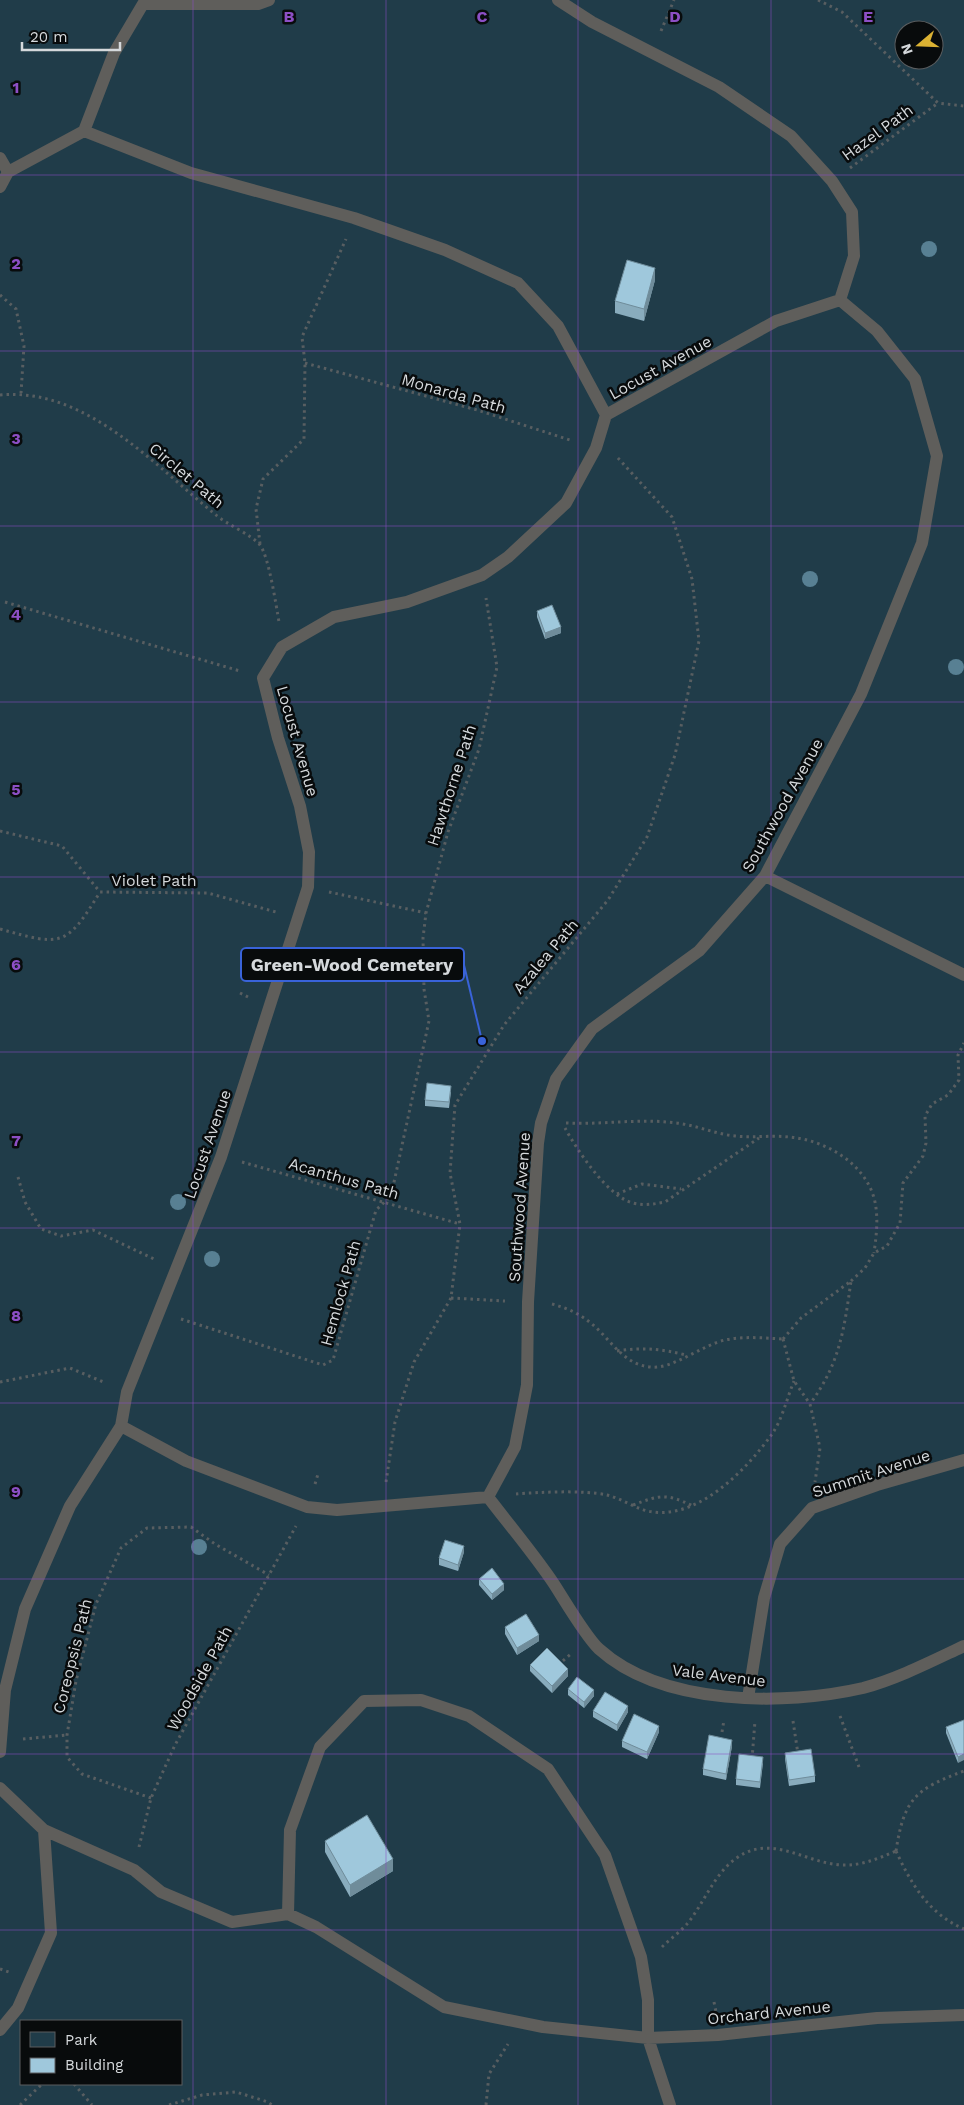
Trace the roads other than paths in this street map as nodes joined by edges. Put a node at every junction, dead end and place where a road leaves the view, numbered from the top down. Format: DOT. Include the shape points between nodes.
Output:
graph roads {
  1 [pos="269,0"];
  2 [pos="558,0"];
  3 [pos="140,2"];
  4 [pos="84,131"];
  5 [pos="0,158"];
  6 [pos="8,172"];
  7 [pos="0,187"];
  8 [pos="840,300"];
  9 [pos="606,415"];
  10 [pos="765,876"];
  11 [pos="964,976"];
  12 [pos="121,1426"];
  13 [pos="964,1460"];
  14 [pos="488,1497"];
  15 [pos="964,1646"];
  16 [pos="748,1698"];
  17 [pos="1,1746"];
  18 [pos="0,1788"];
  19 [pos="44,1830"];
  20 [pos="288,1914"];
  21 [pos="964,2015"];
  22 [pos="0,2030"];
  23 [pos="648,2038"];
  24 [pos="670,2105"];
  1 -- 3 [label="lane" via="258,4"];
  2 -- 8 [label="lane" via="592,22 719,87 791,136 832,181 852,212 854,256"];
  3 -- 4 [label="lane" via="114,53"];
  4 -- 6 [label="lane"];
  4 -- 9 [label="lane" via="191,173 354,218 445,250 518,283 558,326"];
  5 -- 6 [label="lane"];
  6 -- 7 [label="lane"];
  8 -- 9 [label="lane, Locust Avenue" via="776,321"];
  8 -- 10 [label="lane, Southwood Avenue" via="877,331 915,379 937,456 922,543 861,694"];
  9 -- 12 [label="lane, Locust Avenue" via="596,448 566,502 508,557 482,575 408,602 334,617 282,647 263,678 300,806 309,852 308,887 222,1157 127,1392"];
  10 -- 11 [label="lane"];
  10 -- 14 [label="lane, Southwood Avenue" via="699,950 592,1029 556,1079 541,1123 538,1143 528,1302 527,1385 515,1447"];
  12 -- 14 [label="lane" via="186,1461 308,1507 338,1510 382,1508"];
  12 -- 17 [label="lane, Locust Avenue" via="70,1506 25,1609 5,1690"];
  13 -- 16 [label="lane, Summit Avenue" via="812,1508 780,1544 764,1598"];
  14 -- 16 [label="lane, Vale Avenue" via="598,1648 630,1672 676,1689"];
  15 -- 16 [label="lane, Vale Avenue" via="865,1687 816,1697"];
  18 -- 19 [label="lane"];
  19 -- 20 [label="lane" via="134,1870 161,1892 232,1922"];
  19 -- 22 [label="lane" via="51,1933 18,2008"];
  20 -- 23 [label="lane, Orchard Avenue" via="316,1927 444,2007 522,2022"];
  20 -- 23 [label="lane" via="290,1830 320,1747 364,1702 421,1700 469,1716 548,1769 605,1854 641,1957 648,2000"];
  21 -- 23 [label="lane, Orchard Avenue" via="877,2018 718,2035"];
  23 -- 24 [label="lane"];
}
